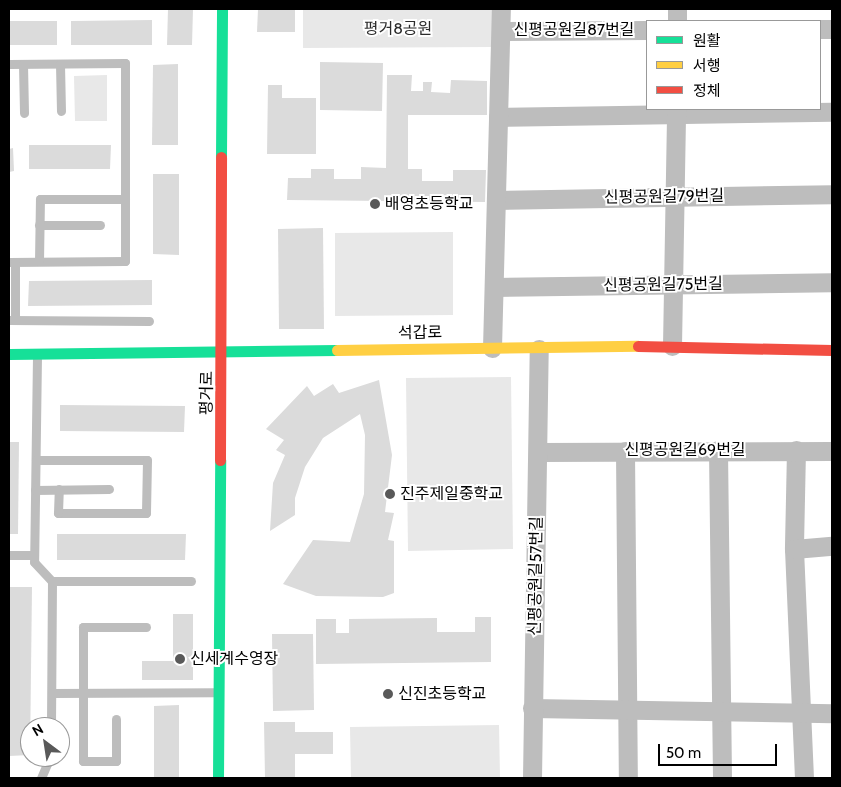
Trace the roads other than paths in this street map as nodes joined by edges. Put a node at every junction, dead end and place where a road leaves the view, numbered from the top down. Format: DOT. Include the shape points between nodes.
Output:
graph roads {
  1 [pos="222,9"];
  2 [pos="501,9"];
  3 [pos="646,30"];
  4 [pos="501,31"];
  5 [pos="9,64"];
  6 [pos="23,64"];
  7 [pos="60,64"];
  8 [pos="61,111"];
  9 [pos="676,112"];
  10 [pos="832,112"];
  11 [pos="24,113"];
  12 [pos="498,117"];
  13 [pos="832,194"];
  14 [pos="674,197"];
  15 [pos="125,199"];
  16 [pos="496,200"];
  17 [pos="40,225"];
  18 [pos="100,225"];
  19 [pos="12,262"];
  20 [pos="39,262"];
  21 [pos="832,282"];
  22 [pos="673,284"];
  23 [pos="494,287"];
  24 [pos="12,320"];
  25 [pos="149,321"];
  26 [pos="672,346"];
  27 [pos="492,348"];
  28 [pos="538,348"];
  29 [pos="832,350"];
  30 [pos="223,352"];
  31 [pos="9,354"];
  32 [pos="37,354"];
  33 [pos="718,450"];
  34 [pos="796,450"];
  35 [pos="625,451"];
  36 [pos="832,451"];
  37 [pos="538,452"];
  38 [pos="36,460"];
  39 [pos="109,489"];
  40 [pos="36,490"];
  41 [pos="58,490"];
  42 [pos="832,546"];
  43 [pos="794,550"];
  44 [pos="34,555"];
  45 [pos="9,556"];
  46 [pos="52,581"];
  47 [pos="191,581"];
  48 [pos="146,626"];
  49 [pos="219,692"];
  50 [pos="52,693"];
  51 [pos="82,693"];
  52 [pos="532,708"];
  53 [pos="627,708"];
  54 [pos="722,709"];
  55 [pos="804,712"];
  56 [pos="832,713"];
  57 [pos="51,717"];
  58 [pos="116,718"];
  59 [pos="218,778"];
  60 [pos="532,778"];
  61 [pos="628,778"];
  62 [pos="722,778"];
  63 [pos="804,778"];
  1 -- 30 [label="street, 평거로"];
  2 -- 4 [label="street"];
  3 -- 4 [label="street, 신평공원길87번길"];
  4 -- 12 [label="street"];
  5 -- 6 [label="lane"];
  6 -- 7 [label="lane"];
  6 -- 11 [label="lane"];
  7 -- 8 [label="lane"];
  7 -- 15 [label="lane" via="125,63"];
  9 -- 10 [label="street"];
  9 -- 12 [label="street"];
  9 -- 14 [label="street"];
  12 -- 16 [label="street"];
  13 -- 14 [label="street, 신평공원길79번길"];
  14 -- 16 [label="street, 신평공원길79번길"];
  14 -- 22 [label="street"];
  15 -- 17 [label="lane" via="40,199"];
  15 -- 20 [label="lane" via="125,261"];
  16 -- 23 [label="street"];
  17 -- 18 [label="lane"];
  17 -- 20 [label="lane"];
  19 -- 20 [label="lane"];
  19 -- 24 [label="lane"];
  21 -- 22 [label="street, 신평공원길75번길"];
  22 -- 23 [label="street, 신평공원길75번길"];
  22 -- 26 [label="street"];
  23 -- 27 [label="street"];
  24 -- 25 [label="lane"];
  26 -- 28 [label="street, 석갑로"];
  26 -- 29 [label="street, 석갑로"];
  27 -- 28 [label="street, 석갑로"];
  27 -- 30 [label="street, 석갑로"];
  28 -- 37 [label="street, 신평공원길57번길"];
  30 -- 32 [label="street, 석갑로"];
  30 -- 49 [label="street, 평거로"];
  31 -- 32 [label="street, 석갑로"];
  32 -- 38 [label="lane"];
  33 -- 34 [label="street, 신평공원길69번길"];
  33 -- 35 [label="street, 신평공원길69번길"];
  33 -- 54 [label="street"];
  34 -- 36 [label="street, 신평공원길69번길"];
  34 -- 43 [label="street"];
  35 -- 37 [label="street, 신평공원길69번길"];
  35 -- 53 [label="street"];
  37 -- 52 [label="street, 신평공원길57번길"];
  38 -- 40 [label="lane"];
  38 -- 41 [label="lane" via="147,460 146,513 58,513"];
  39 -- 41 [label="lane"];
  40 -- 41 [label="lane"];
  40 -- 44 [label="lane"];
  42 -- 43 [label="street"];
  43 -- 55 [label="street"];
  44 -- 45 [label="lane"];
  44 -- 46 [label="lane" via="34,562"];
  46 -- 47 [label="lane"];
  46 -- 50 [label="lane"];
  48 -- 51 [label="lane" via="83,627"];
  49 -- 51 [label="lane"];
  49 -- 59 [label="street, 평거로"];
  50 -- 51 [label="lane"];
  50 -- 57 [label="lane"];
  51 -- 58 [label="lane" via="82,761 116,761"];
  52 -- 53 [label="street"];
  52 -- 60 [label="street, 신평공원길57번길"];
  53 -- 54 [label="street"];
  53 -- 61 [label="street"];
  54 -- 55 [label="street"];
  54 -- 62 [label="street"];
  55 -- 56 [label="street"];
  55 -- 63 [label="street"];
}
